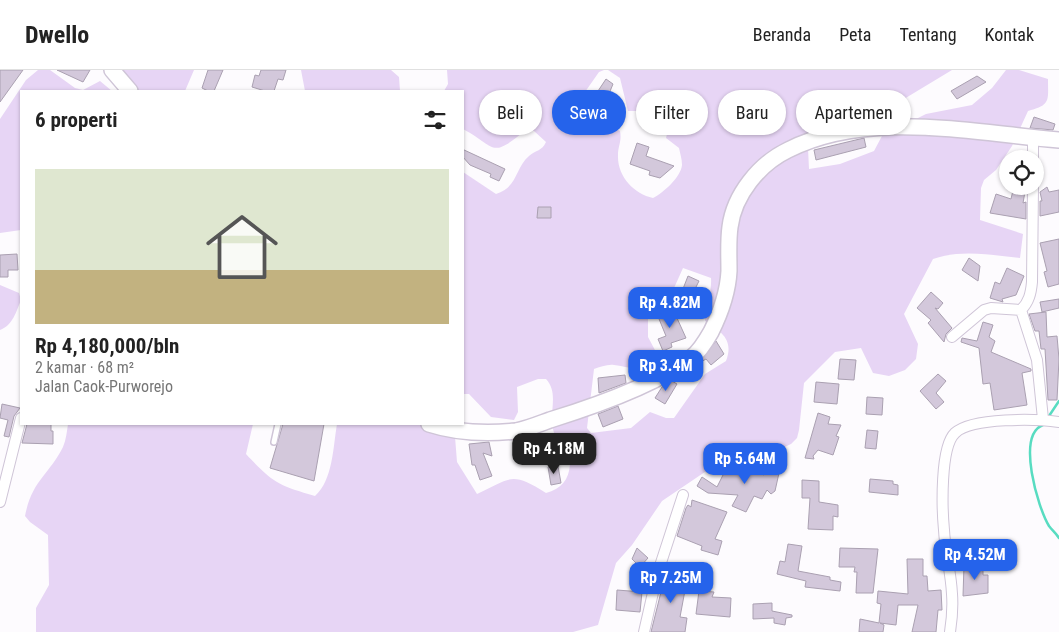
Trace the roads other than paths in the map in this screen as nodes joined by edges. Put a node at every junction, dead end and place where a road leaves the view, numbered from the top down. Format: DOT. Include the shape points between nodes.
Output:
graph roads {
  1 [pos="112,70"];
  2 [pos="129,90"];
  3 [pos="1033,138"];
  4 [pos="1058,138"];
  5 [pos="1033,150"];
  6 [pos="1032,195"];
  7 [pos="1021,310"];
  8 [pos="952,337"];
  9 [pos="1050,420"];
  10 [pos="20,422"];
  11 [pos="278,425"];
  12 [pos="434,425"];
  13 [pos="274,442"];
  14 [pos="683,496"];
  15 [pos="0,502"];
  16 [pos="644,632"];
  17 [pos="950,632"];
  1 -- 2 [label="street"];
  3 -- 4 [label="street"];
  3 -- 5 [label="street"];
  3 -- 12 [label="street" via="896,125 858,128 787,150 756,173 734,211 730,227 729,273 722,304 711,332 693,357 669,372 587,409 518,430 475,433"];
  6 -- 7 [label="street" via="1031,295"];
  7 -- 8 [label="street" via="984,310"];
  7 -- 9 [label="street" via="1037,360"];
  9 -- 17 [label="street" via="977,422 963,427 948,444 943,506 952,593"];
  10 -- 15 [label="street"];
  11 -- 13 [label="lane"];
  14 -- 16 [label="street" via="657,575"];
}
